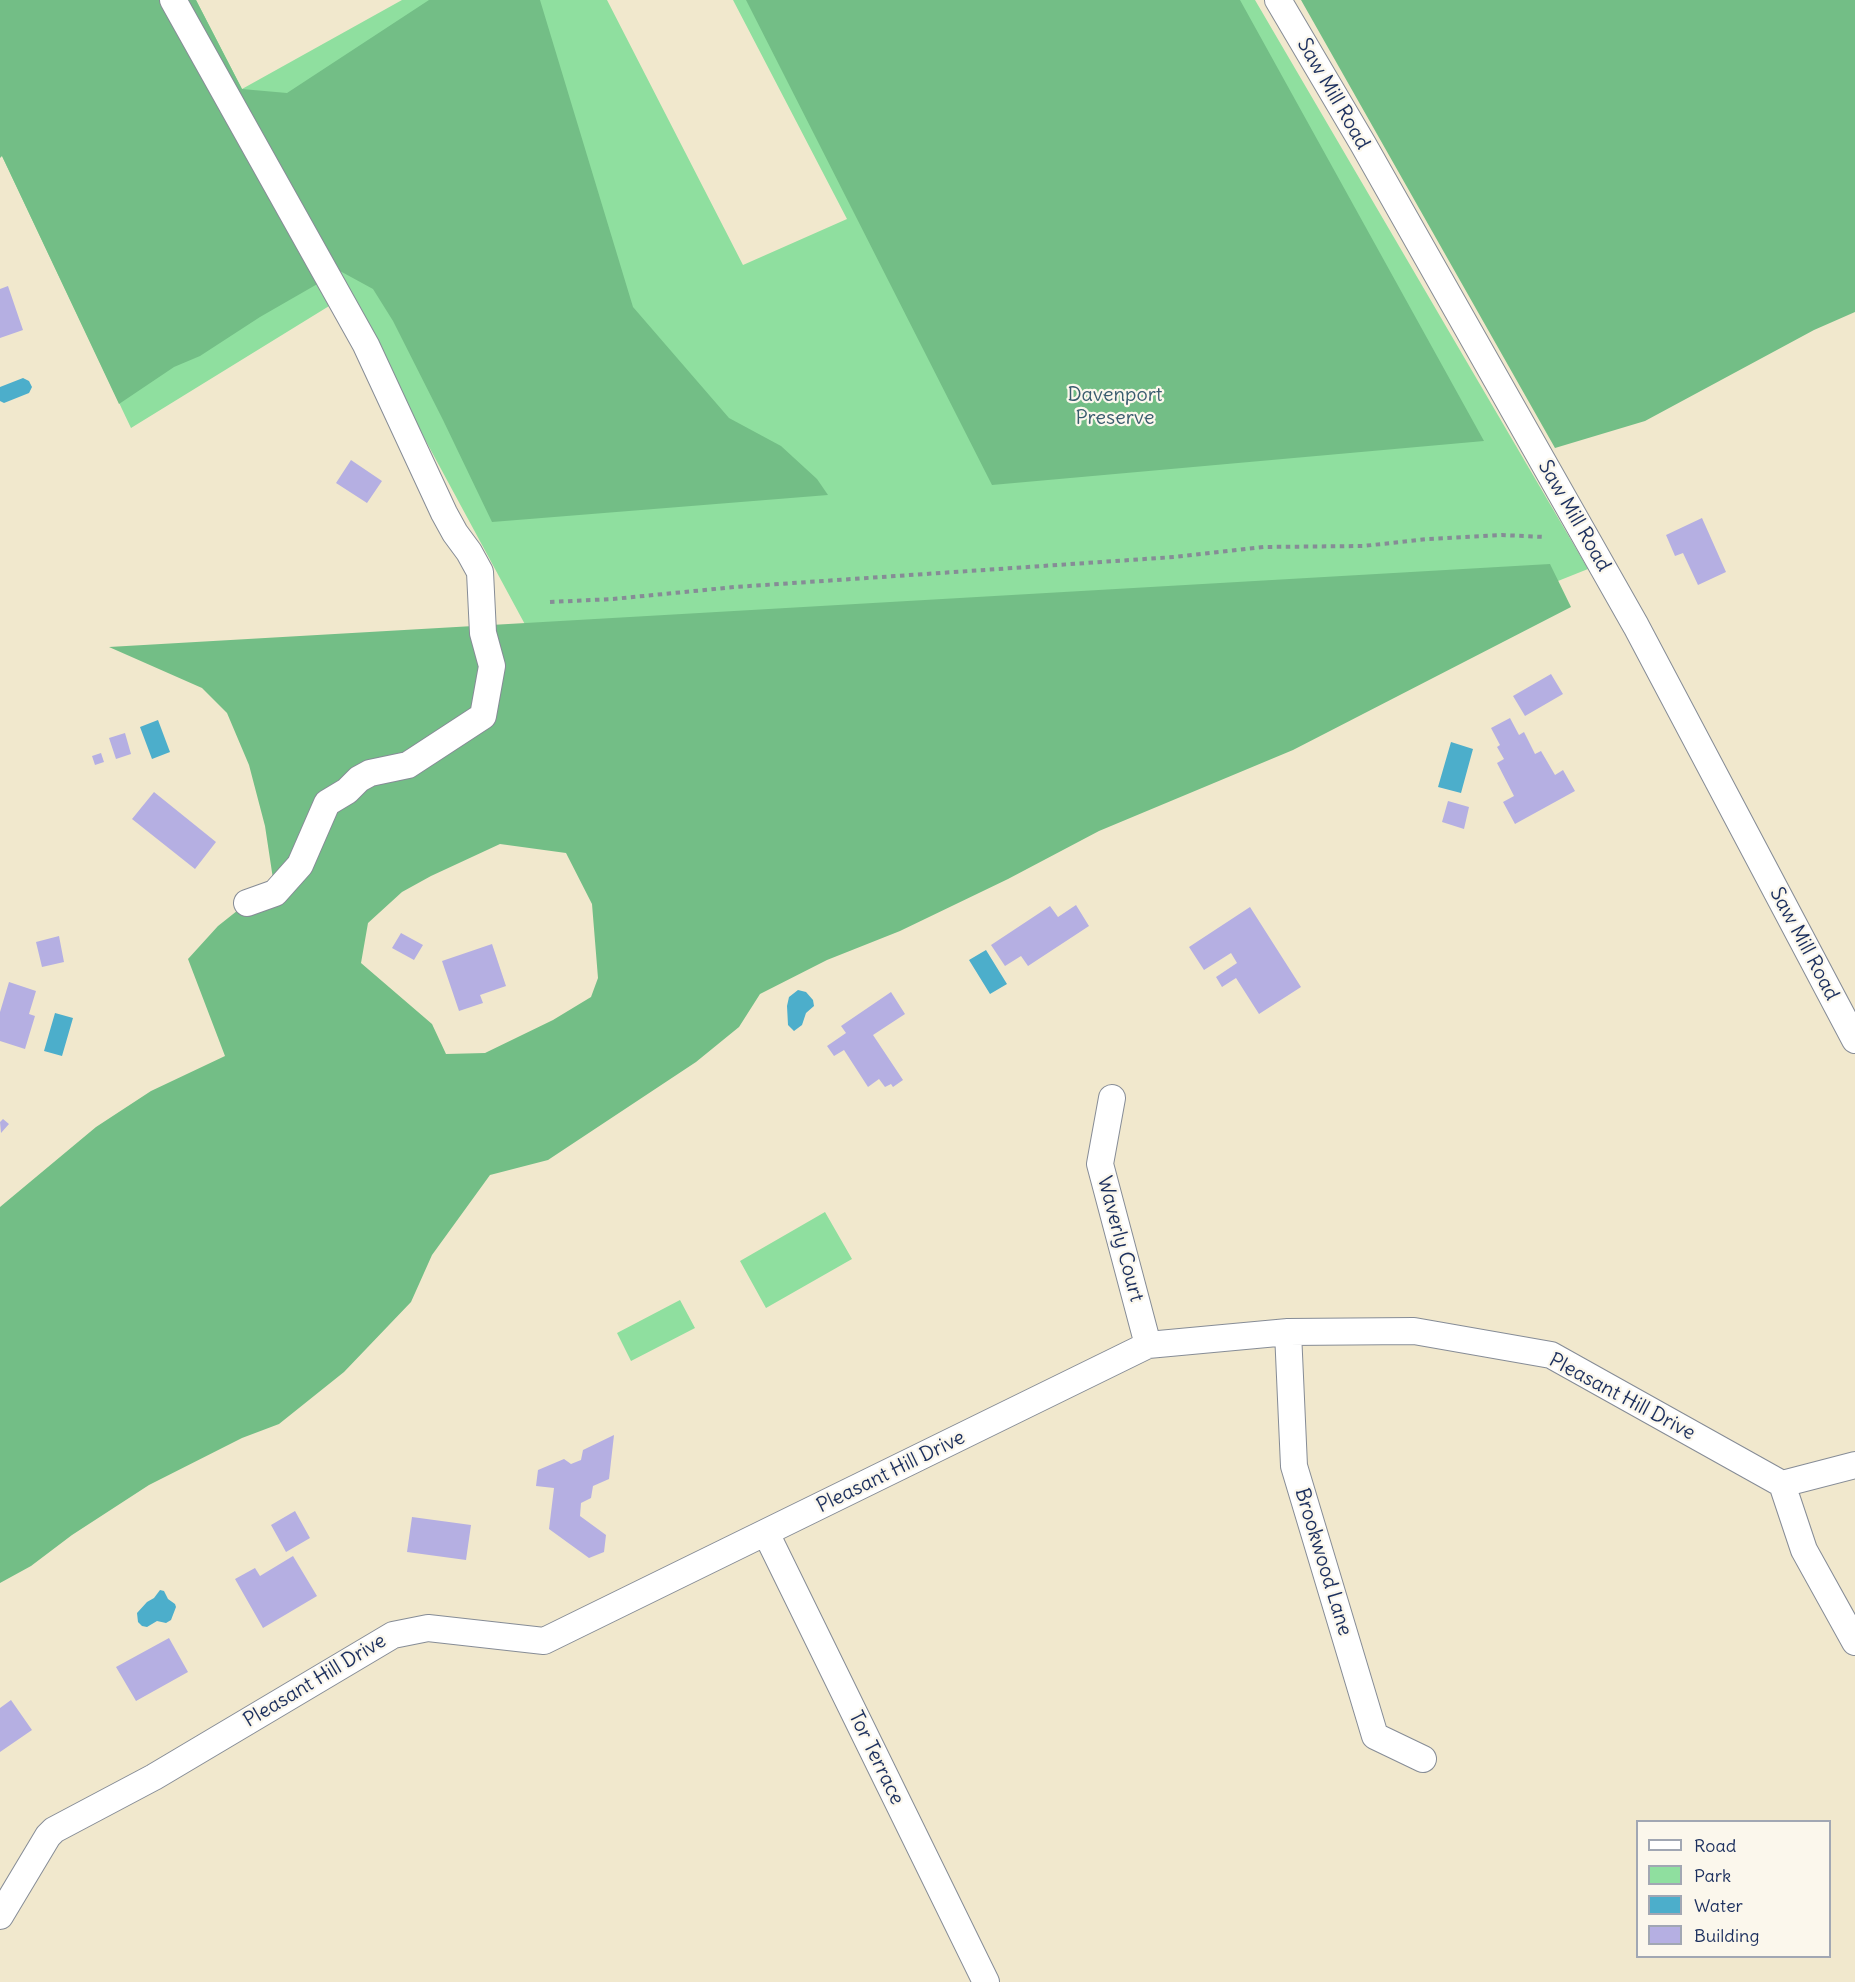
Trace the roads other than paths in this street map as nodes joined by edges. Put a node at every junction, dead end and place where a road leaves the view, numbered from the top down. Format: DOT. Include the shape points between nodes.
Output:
graph roads {
  1 [pos="173,0"];
  2 [pos="1278,0"];
  3 [pos="247,903"];
  4 [pos="1855,1040"];
  5 [pos="1112,1098"];
  6 [pos="1288,1332"];
  7 [pos="1148,1345"];
  8 [pos="1855,1465"];
  9 [pos="1782,1484"];
  10 [pos="766,1533"];
  11 [pos="1855,1641"];
  12 [pos="1423,1759"];
  13 [pos="0,1916"];
  14 [pos="986,1982"];
  1 -- 3 [label="street" via="366,345 444,513 480,572 483,633 492,666 483,716 408,765 370,773 327,803 300,865 275,892"];
  2 -- 4 [label="street, Saw Mill Road" via="1636,626"];
  5 -- 7 [label="street, Waverly Court" via="1101,1164"];
  6 -- 7 [label="street, Pleasant Hill Drive"];
  6 -- 9 [label="street, Pleasant Hill Drive" via="1414,1331 1551,1355"];
  6 -- 12 [label="street, Brookwood Lane" via="1294,1466 1375,1736"];
  7 -- 10 [label="street, Pleasant Hill Drive"];
  8 -- 9 [label="street"];
  9 -- 11 [label="street" via="1804,1550"];
  10 -- 13 [label="street, Pleasant Hill Drive" via="544,1641 428,1628 393,1635 154,1777 54,1830"];
  10 -- 14 [label="street, Tor Terrace"];
}
